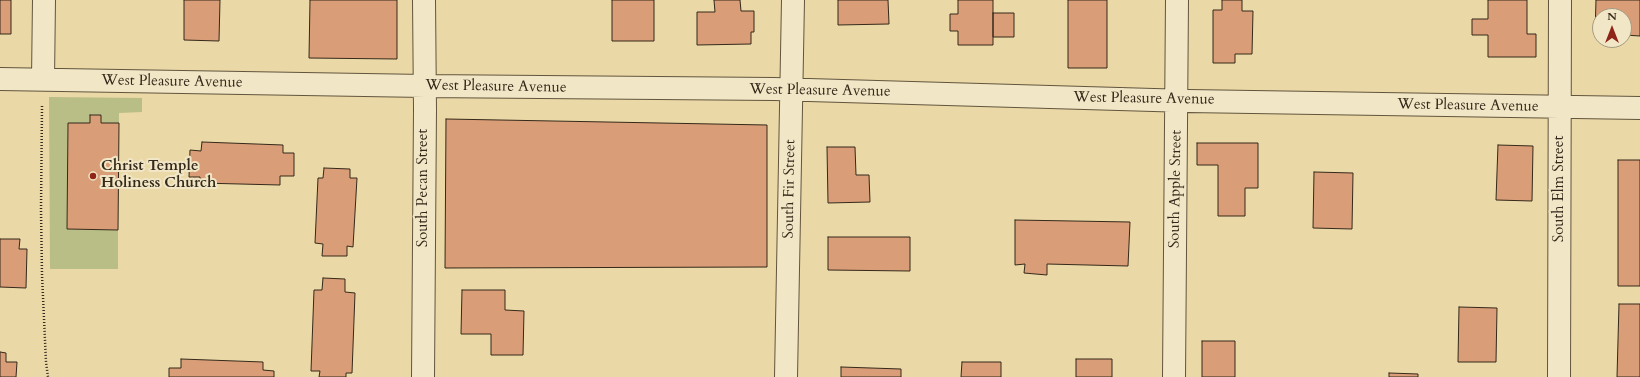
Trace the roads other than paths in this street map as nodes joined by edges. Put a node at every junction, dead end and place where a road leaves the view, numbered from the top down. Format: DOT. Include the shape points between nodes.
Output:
graph roads {
  1 [pos="44,0"];
  2 [pos="424,0"];
  3 [pos="793,0"];
  4 [pos="1177,0"];
  5 [pos="1560,0"];
  6 [pos="0,79"];
  7 [pos="43,79"];
  8 [pos="425,86"];
  9 [pos="791,91"];
  10 [pos="1177,100"];
  11 [pos="1561,108"];
  12 [pos="1640,108"];
  13 [pos="423,377"];
  14 [pos="786,377"];
  15 [pos="1174,377"];
  16 [pos="1559,377"];
  1 -- 7 [label="street"];
  2 -- 8 [label="street, South Pecan Street"];
  3 -- 9 [label="street, South Fir Street"];
  4 -- 10 [label="street, South Apple Street"];
  5 -- 11 [label="street, South Elm Street"];
  6 -- 7 [label="street, West Pleasure Avenue"];
  7 -- 8 [label="street, West Pleasure Avenue"];
  8 -- 9 [label="street, West Pleasure Avenue"];
  8 -- 13 [label="street, South Pecan Street"];
  9 -- 10 [label="street, West Pleasure Avenue"];
  9 -- 14 [label="street, South Fir Street"];
  10 -- 11 [label="street, West Pleasure Avenue"];
  10 -- 15 [label="street, South Apple Street"];
  11 -- 12 [label="street, West Pleasure Avenue"];
  11 -- 16 [label="street, South Elm Street"];
}
